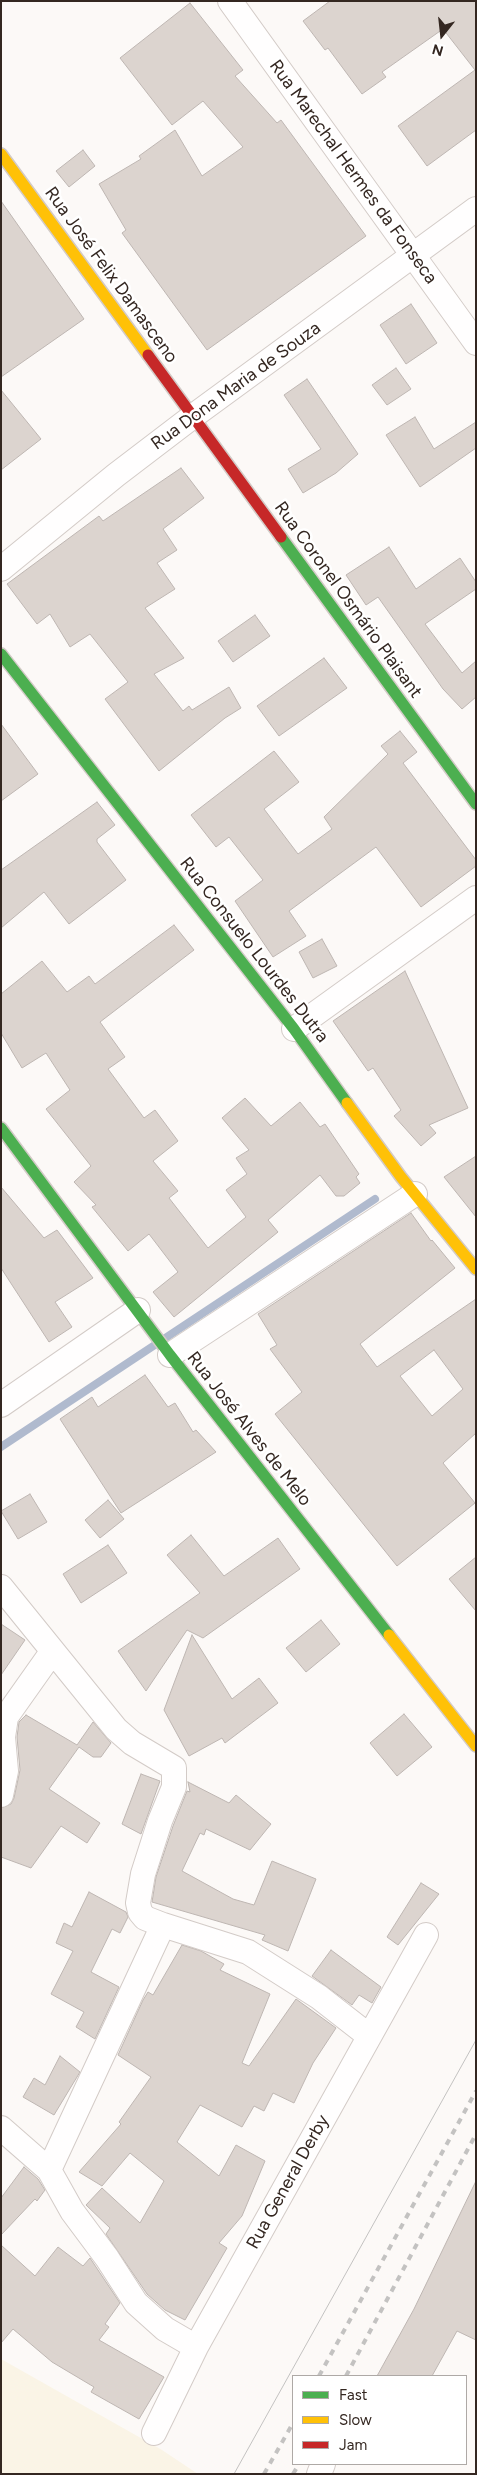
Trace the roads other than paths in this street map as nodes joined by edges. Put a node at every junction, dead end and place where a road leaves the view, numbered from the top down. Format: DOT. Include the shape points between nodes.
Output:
graph roads {
  1 [pos="230,1"];
  2 [pos="1,154"];
  3 [pos="476,209"];
  4 [pos="414,256"];
  5 [pos="476,343"];
  6 [pos="192,417"];
  7 [pos="1,569"];
  8 [pos="1,654"];
  9 [pos="476,804"];
  10 [pos="476,898"];
  11 [pos="294,1029"];
  12 [pos="1,1128"];
  13 [pos="415,1194"];
  14 [pos="476,1269"];
  15 [pos="144,1319"];
  16 [pos="167,1351"];
  17 [pos="1,1405"];
  18 [pos="1,1587"];
  19 [pos="52,1652"];
  20 [pos="476,1746"];
  21 [pos="1,1795"];
  22 [pos="163,1926"];
  23 [pos="426,1934"];
  24 [pos="369,2036"];
  25 [pos="1,2128"];
  26 [pos="49,2170"];
  27 [pos="196,2347"];
  28 [pos="154,2433"];
  1 -- 4 [label="street, Rua Marechal Hermes da Fonseca"];
  2 -- 6 [label="street, Rua José Felix Damasceno"];
  3 -- 4 [label="street, Rua Dona Maria de Souza"];
  4 -- 5 [label="street, Rua Marechal Hermes da Fonseca"];
  4 -- 6 [label="street, Rua Dona Maria de Souza"];
  6 -- 7 [label="street, Rua Dona Maria de Souza"];
  6 -- 9 [label="street, Rua Coronel Osmário Plaisant"];
  8 -- 11 [label="street, Rua Consuelo Lourdes Dutra"];
  10 -- 11 [label="street"];
  11 -- 13 [label="street, Rua Consuelo Lourdes Dutra"];
  12 -- 15 [label="street, Rua José Alves de Melo"];
  13 -- 14 [label="street, Rua Consuelo Lourdes Dutra"];
  13 -- 16 [label="street"];
  15 -- 16 [label="street, Rua José Alves de Melo"];
  15 -- 17 [label="street"];
  16 -- 20 [label="street, Rua José Alves de Melo"];
  18 -- 19 [label="street"];
  19 -- 21 [label="street" via="6,1717 3,1737 6,1771"];
  19 -- 22 [label="street" via="116,1729 174,1768 174,1787 143,1874 138,1903 145,1918"];
  22 -- 24 [label="street" via="248,1952 319,1997"];
  22 -- 26 [label="street"];
  23 -- 24 [label="street, Rua General Derby"];
  24 -- 27 [label="street, Rua General Derby"];
  25 -- 26 [label="street"];
  26 -- 27 [label="street" via="72,2211 136,2304 165,2329"];
  27 -- 28 [label="street, Rua General Derby"];
}
